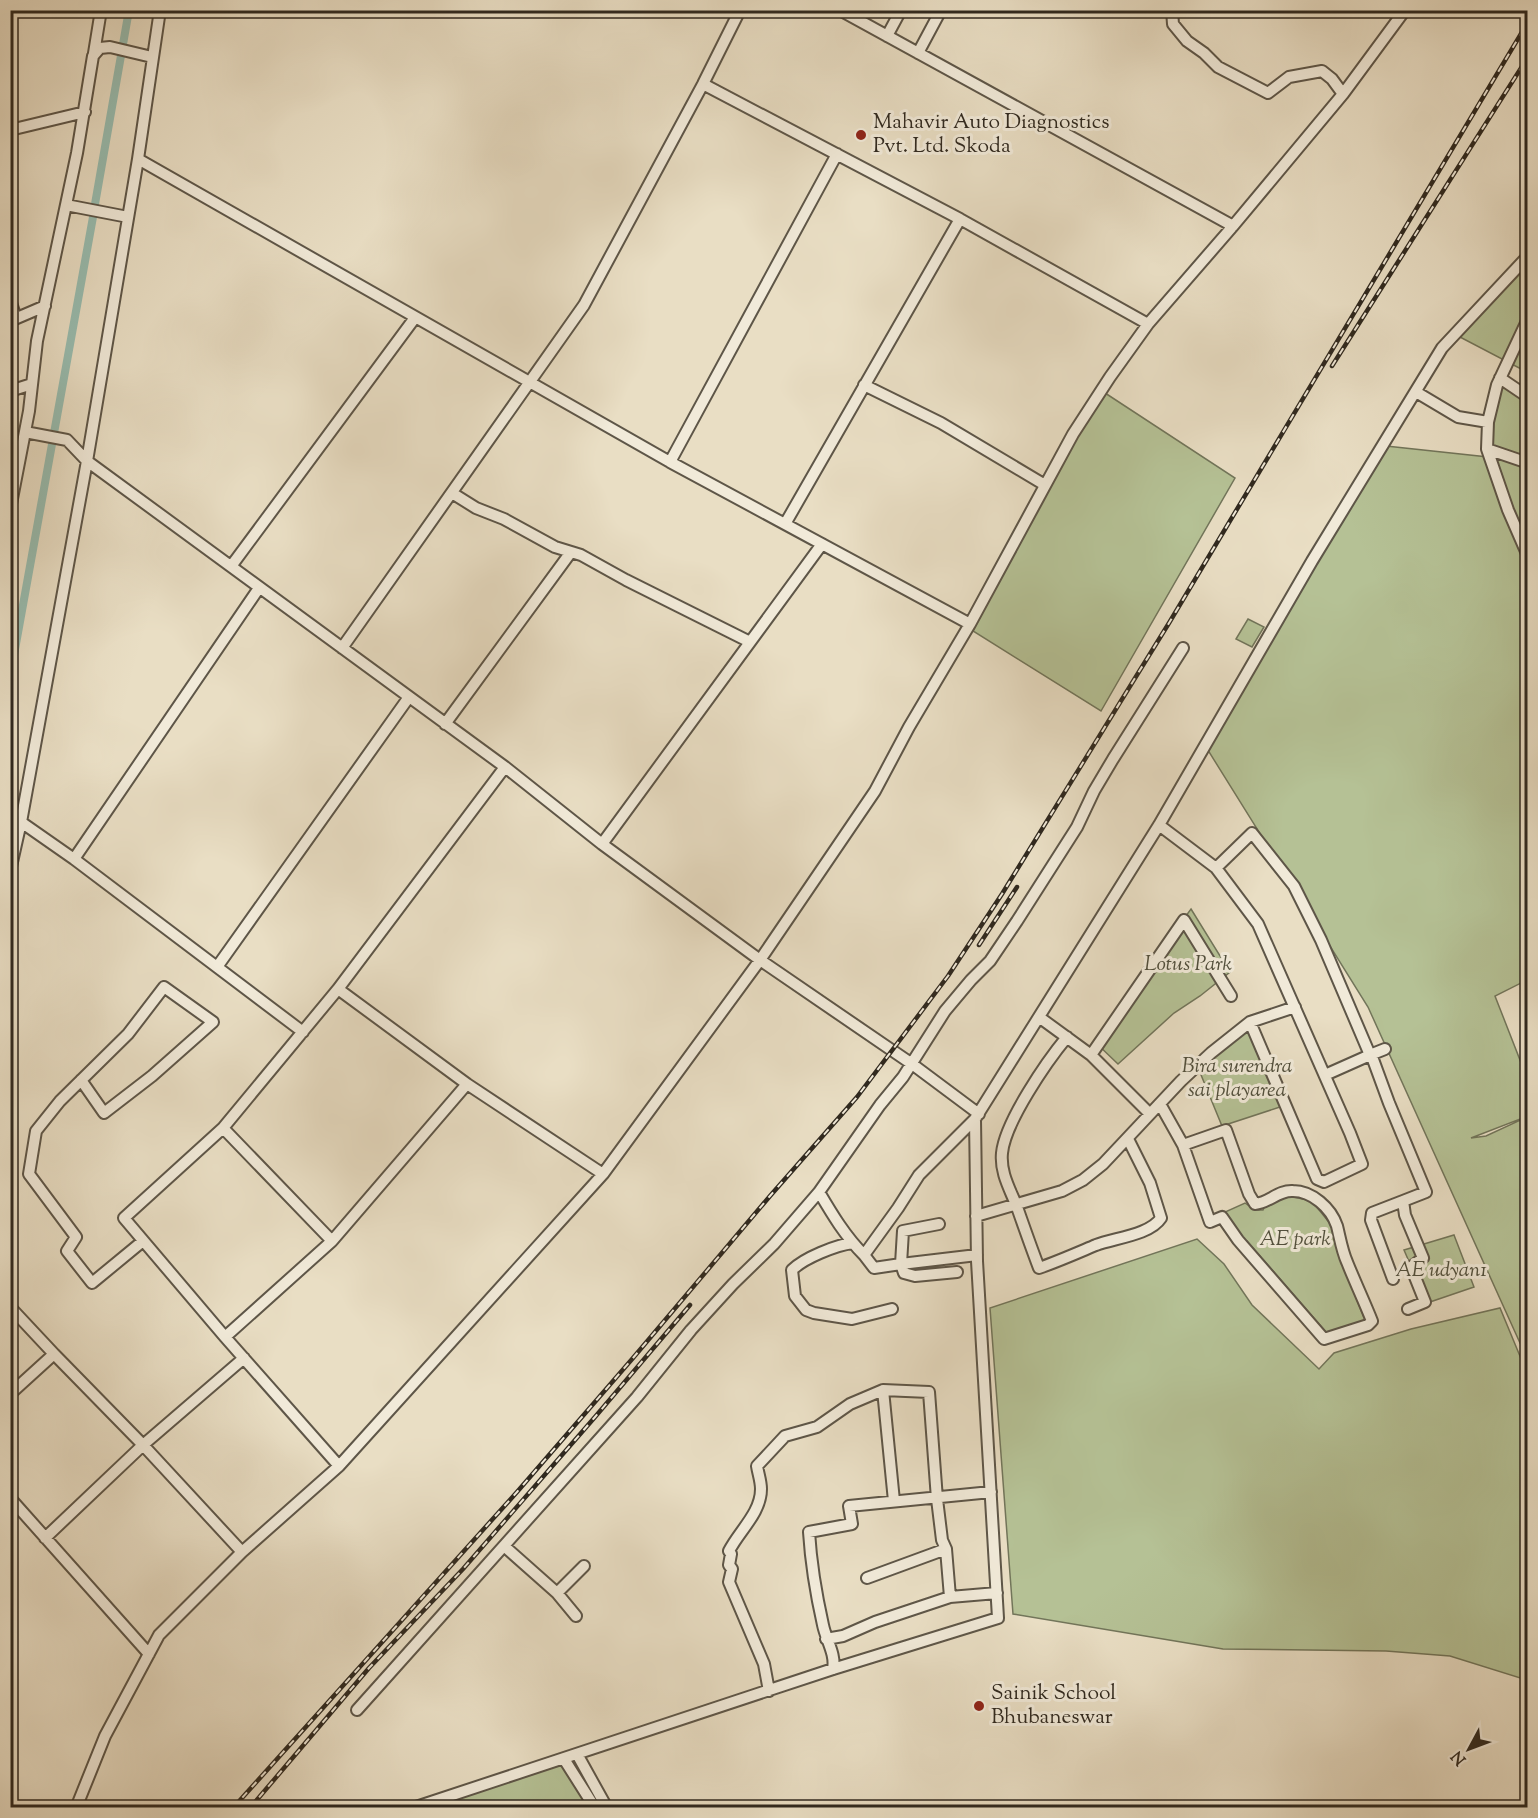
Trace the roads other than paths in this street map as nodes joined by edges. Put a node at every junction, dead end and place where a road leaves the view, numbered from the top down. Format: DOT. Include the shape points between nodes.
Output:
graph roads {
  1 [pos="101,10"];
  2 [pos="160,10"];
  3 [pos="740,10"];
  4 [pos="840,10"];
  5 [pos="900,10"];
  6 [pos="941,10"];
  7 [pos="1172,10"];
  8 [pos="1405,10"];
  9 [pos="887,36"];
  10 [pos="94,53"];
  11 [pos="918,53"];
  12 [pos="153,57"];
  13 [pos="703,84"];
  14 [pos="1343,94"];
  15 [pos="85,112"];
  16 [pos="10,130"];
  17 [pos="837,154"];
  18 [pos="138,159"];
  19 [pos="66,205"];
  20 [pos="128,217"];
  21 [pos="960,219"];
  22 [pos="1233,226"];
  23 [pos="1527,256"];
  24 [pos="10,300"];
  25 [pos="45,306"];
  26 [pos="414,319"];
  27 [pos="1527,319"];
  28 [pos="13,320"];
  29 [pos="1148,324"];
  30 [pos="1500,378"];
  31 [pos="530,382"];
  32 [pos="32,384"];
  33 [pos="864,385"];
  34 [pos="10,391"];
  35 [pos="1416,392"];
  36 [pos="1527,397"];
  37 [pos="1488,422"];
  38 [pos="25,432"];
  39 [pos="1487,449"];
  40 [pos="87,461"];
  41 [pos="670,462"];
  42 [pos="1527,463"];
  43 [pos="1045,485"];
  44 [pos="452,493"];
  45 [pos="10,509"];
  46 [pos="785,524"];
  47 [pos="822,544"];
  48 [pos="571,552"];
  49 [pos="1527,556"];
  50 [pos="232,566"];
  51 [pos="259,588"];
  52 [pos="970,624"];
  53 [pos="750,642"];
  54 [pos="342,648"];
  55 [pos="1183,648"];
  56 [pos="409,697"];
  57 [pos="445,724"];
  58 [pos="505,767"];
  59 [pos="21,822"];
  60 [pos="1159,825"];
  61 [pos="602,844"];
  62 [pos="74,859"];
  63 [pos="11,865"];
  64 [pos="1216,868"];
  65 [pos="760,960"];
  66 [pos="217,967"];
  67 [pos="338,989"];
  68 [pos="1231,996"];
  69 [pos="1295,1007"];
  70 [pos="1039,1017"];
  71 [pos="1250,1022"];
  72 [pos="303,1032"];
  73 [pos="1067,1037"];
  74 [pos="1384,1049"];
  75 [pos="1091,1055"];
  76 [pos="1371,1055"];
  77 [pos="912,1064"];
  78 [pos="1325,1075"];
  79 [pos="81,1080"];
  80 [pos="468,1084"];
  81 [pos="1160,1104"];
  82 [pos="1150,1114"];
  83 [pos="977,1116"];
  84 [pos="223,1128"];
  85 [pos="1128,1139"];
  86 [pos="1183,1145"];
  87 [pos="603,1174"];
  88 [pos="819,1192"];
  89 [pos="1403,1201"];
  90 [pos="1016,1205"];
  91 [pos="976,1216"];
  92 [pos="888,1223"];
  93 [pos="939,1224"];
  94 [pos="903,1231"];
  95 [pos="143,1241"];
  96 [pos="332,1241"];
  97 [pos="853,1243"];
  98 [pos="864,1255"];
  99 [pos="977,1255"];
  100 [pos="901,1264"];
  101 [pos="957,1272"];
  102 [pos="1393,1279"];
  103 [pos="10,1307"];
  104 [pos="892,1309"];
  105 [pos="1408,1310"];
  106 [pos="225,1337"];
  107 [pos="54,1354"];
  108 [pos="244,1358"];
  109 [pos="884,1390"];
  110 [pos="10,1394"];
  111 [pos="143,1445"];
  112 [pos="339,1466"];
  113 [pos="991,1492"];
  114 [pos="10,1498"];
  115 [pos="937,1499"];
  116 [pos="894,1501"];
  117 [pos="45,1538"];
  118 [pos="504,1546"];
  119 [pos="946,1549"];
  120 [pos="242,1552"];
  121 [pos="584,1566"];
  122 [pos="867,1578"];
  123 [pos="557,1593"];
  124 [pos="997,1593"];
  125 [pos="950,1597"];
  126 [pos="576,1616"];
  127 [pos="826,1639"];
  128 [pos="149,1654"];
  129 [pos="833,1669"];
  130 [pos="769,1691"];
  131 [pos="357,1710"];
  132 [pos="577,1754"];
  133 [pos="564,1759"];
  134 [pos="76,1808"];
  135 [pos="412,1808"];
  136 [pos="595,1808"];
  137 [pos="607,1808"];
  1 -- 10 [label="street"];
  2 -- 12 [label="street"];
  3 -- 13 [label="street"];
  4 -- 9 [label="street"];
  5 -- 9 [label="street"];
  6 -- 11 [label="street"];
  7 -- 14 [label="street" via="1173,24 1188,41 1218,67 1258,89 1268,93 1290,77 1322,71"];
  8 -- 14 [label="street"];
  9 -- 11 [label="street"];
  10 -- 12 [label="street" via="110,47"];
  10 -- 15 [label="street"];
  11 -- 22 [label="street"];
  12 -- 18 [label="street"];
  13 -- 17 [label="street"];
  13 -- 31 [label="street" via="584,305"];
  14 -- 22 [label="street"];
  15 -- 16 [label="street"];
  15 -- 19 [label="street"];
  17 -- 21 [label="street"];
  17 -- 41 [label="street"];
  18 -- 20 [label="street"];
  18 -- 26 [label="street"];
  19 -- 20 [label="street"];
  19 -- 25 [label="street"];
  20 -- 40 [label="street"];
  21 -- 29 [label="street"];
  21 -- 33 [label="street"];
  22 -- 29 [label="street"];
  23 -- 35 [label="street" via="1442,348"];
  24 -- 28 [label="street"];
  25 -- 28 [label="street"];
  25 -- 32 [label="street"];
  26 -- 31 [label="street"];
  26 -- 50 [label="street"];
  27 -- 30 [label="street"];
  29 -- 43 [label="street" via="1073,434"];
  30 -- 36 [label="street"];
  30 -- 37 [label="street"];
  31 -- 41 [label="street"];
  31 -- 44 [label="street"];
  32 -- 34 [label="street"];
  32 -- 38 [label="street"];
  33 -- 43 [label="street" via="941,423"];
  33 -- 46 [label="street"];
  35 -- 37 [label="street" via="1458,417"];
  35 -- 60 [label="street" via="1312,561"];
  37 -- 39 [label="street"];
  38 -- 40 [label="street" via="68,440"];
  38 -- 45 [label="street"];
  39 -- 42 [label="street"];
  39 -- 49 [label="street"];
  40 -- 50 [label="street"];
  40 -- 59 [label="street"];
  41 -- 46 [label="street"];
  43 -- 52 [label="street"];
  44 -- 48 [label="street"];
  44 -- 54 [label="street"];
  46 -- 47 [label="street"];
  47 -- 52 [label="street"];
  47 -- 53 [label="street"];
  48 -- 53 [label="street"];
  48 -- 57 [label="street"];
  50 -- 51 [label="street"];
  51 -- 54 [label="street"];
  51 -- 62 [label="street"];
  52 -- 65 [label="street" via="875,791"];
  53 -- 61 [label="street"];
  54 -- 56 [label="street"];
  55 -- 77 [label="street" via="1017,921 990,961 945,1011"];
  56 -- 57 [label="street"];
  56 -- 66 [label="street"];
  57 -- 58 [label="street"];
  58 -- 61 [label="street"];
  58 -- 67 [label="street"];
  59 -- 62 [label="street"];
  59 -- 63 [label="street"];
  60 -- 64 [label="street"];
  60 -- 70 [label="street"];
  61 -- 65 [label="street"];
  62 -- 66 [label="street"];
  64 -- 69 [label="street" via="1258,924"];
  64 -- 76 [label="street" via="1252,833 1274,858 1299,895"];
  65 -- 77 [label="street"];
  65 -- 87 [label="street"];
  66 -- 72 [label="street"];
  67 -- 72 [label="street"];
  67 -- 80 [label="street"];
  68 -- 75 [label="street" via="1184,920"];
  69 -- 71 [label="street"];
  69 -- 78 [label="street"];
  70 -- 73 [label="street"];
  70 -- 83 [label="street"];
  71 -- 78 [label="street" via="1317,1179 1324,1182 1362,1164"];
  71 -- 81 [label="street" via="1211,1053"];
  72 -- 84 [label="street"];
  73 -- 75 [label="street"];
  73 -- 90 [label="street" via="1050,1057 1009,1129 1002,1153 1004,1175"];
  74 -- 76 [label="street"];
  75 -- 82 [label="street"];
  76 -- 78 [label="street"];
  76 -- 89 [label="street" via="1426,1192"];
  77 -- 83 [label="street"];
  77 -- 88 [label="street"];
  79 -- 79 [label="street" via="128,1034 164,987 213,1022 152,1077 104,1113"];
  79 -- 95 [label="street" via="36,1131 29,1174 76,1237 67,1251 92,1283"];
  80 -- 87 [label="street"];
  80 -- 96 [label="street"];
  81 -- 82 [label="street"];
  81 -- 86 [label="street"];
  82 -- 85 [label="street"];
  83 -- 91 [label="street"];
  83 -- 92 [label="street" via="919,1175"];
  84 -- 95 [label="street" via="124,1218"];
  84 -- 96 [label="street"];
  85 -- 90 [label="street" via="1083,1180"];
  85 -- 90 [label="street" via="1150,1183 1161,1218 1157,1224 1039,1268"];
  86 -- 86 [label="street" via="1210,1222 1222,1217 1324,1339 1372,1321 1346,1261 1336,1224 1315,1197 1284,1191 1254,1204 1226,1130"];
  87 -- 112 [label="street"];
  88 -- 97 [label="street"];
  88 -- 118 [label="street" via="691,1330"];
  89 -- 102 [label="street" via="1371,1216"];
  89 -- 105 [label="street" via="1423,1258 1411,1267 1425,1302"];
  90 -- 91 [label="street"];
  91 -- 99 [label="street"];
  92 -- 94 [label="street"];
  92 -- 98 [label="street"];
  93 -- 94 [label="street"];
  94 -- 100 [label="street"];
  95 -- 106 [label="street"];
  96 -- 106 [label="street"];
  97 -- 98 [label="street"];
  97 -- 104 [label="street" via="842,1244 795,1266 795,1296 806,1310 840,1318 852,1319"];
  98 -- 100 [label="street" via="873,1268"];
  99 -- 100 [label="street"];
  99 -- 113 [label="street"];
  100 -- 101 [label="street" via="904,1273 915,1276"];
  103 -- 107 [label="street"];
  106 -- 108 [label="street"];
  107 -- 110 [label="street"];
  107 -- 111 [label="street"];
  108 -- 111 [label="street"];
  108 -- 112 [label="street"];
  109 -- 115 [label="street" via="929,1392"];
  109 -- 116 [label="street"];
  109 -- 130 [label="street" via="850,1404 817,1427 786,1436 758,1466 760,1498 729,1551 729,1582 764,1664"];
  111 -- 117 [label="street"];
  111 -- 120 [label="street"];
  112 -- 120 [label="street"];
  113 -- 115 [label="street"];
  113 -- 124 [label="street"];
  114 -- 117 [label="street"];
  115 -- 116 [label="street"];
  115 -- 119 [label="street"];
  116 -- 127 [label="street" via="849,1506 852,1524 809,1532"];
  117 -- 128 [label="street"];
  118 -- 123 [label="street"];
  118 -- 131 [label="street"];
  119 -- 122 [label="street"];
  119 -- 125 [label="street"];
  120 -- 128 [label="street" via="159,1635"];
  121 -- 123 [label="street"];
  123 -- 126 [label="street"];
  124 -- 125 [label="street"];
  124 -- 129 [label="street" via="998,1618"];
  125 -- 127 [label="street"];
  127 -- 129 [label="street" via="835,1659"];
  128 -- 134 [label="street" via="105,1736"];
  129 -- 130 [label="street"];
  130 -- 132 [label="street"];
  132 -- 133 [label="street"];
  132 -- 137 [label="street"];
  133 -- 135 [label="street"];
  133 -- 136 [label="street"];
}
